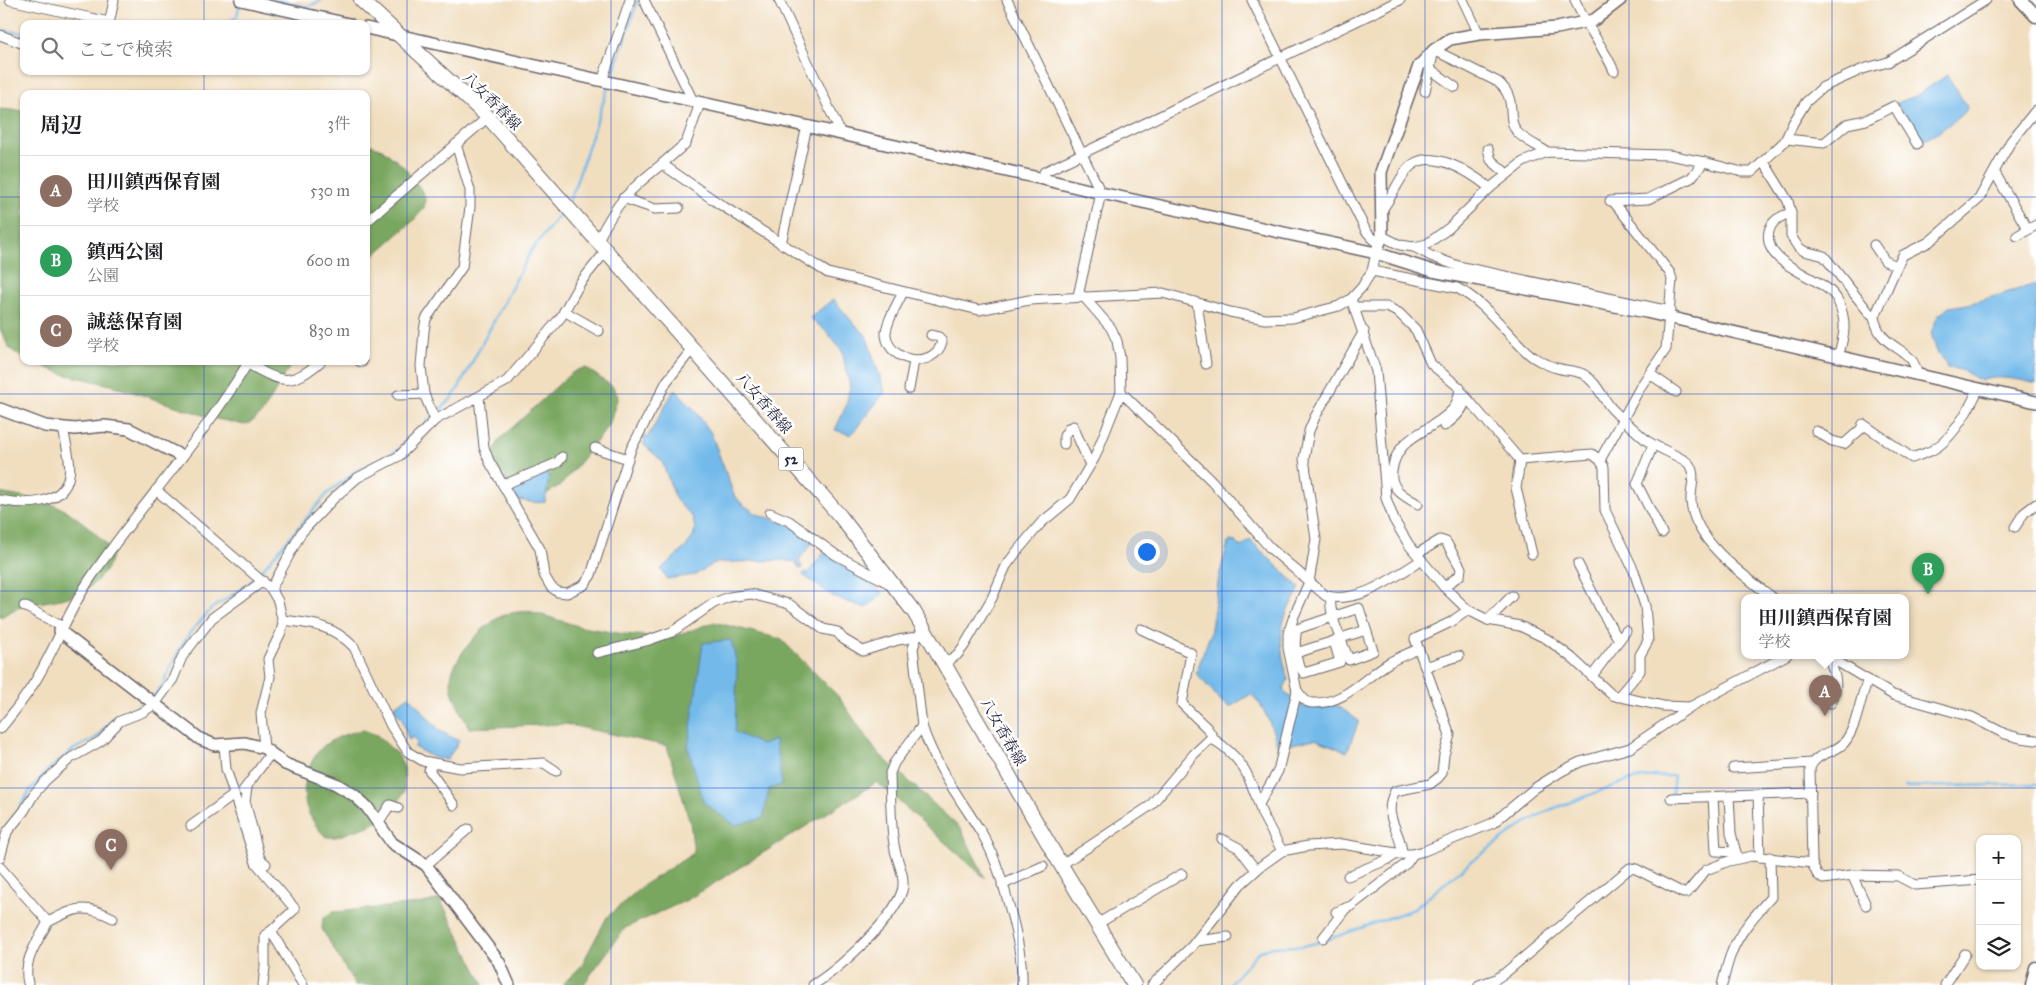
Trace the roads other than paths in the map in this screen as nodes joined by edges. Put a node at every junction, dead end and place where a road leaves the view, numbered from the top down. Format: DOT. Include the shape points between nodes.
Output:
graph roads {
  1 [pos="10,0"];
  2 [pos="114,0"];
  3 [pos="241,0"];
  4 [pos="361,0"];
  5 [pos="630,0"];
  6 [pos="644,0"];
  7 [pos="779,0"];
  8 [pos="1007,0"];
  9 [pos="1252,0"];
  10 [pos="1400,0"];
  11 [pos="1463,0"];
  12 [pos="1575,0"];
  13 [pos="1620,0"];
  14 [pos="1986,0"];
  15 [pos="2021,0"];
  16 [pos="2036,16"];
  17 [pos="96,20"];
  18 [pos="110,20"];
  19 [pos="331,20"];
  20 [pos="1586,22"];
  21 [pos="370,29"];
  22 [pos="1479,34"];
  23 [pos="0,35"];
  24 [pos="401,35"];
  25 [pos="20,42"];
  26 [pos="1434,50"];
  27 [pos="1280,58"];
  28 [pos="1430,69"];
  29 [pos="1614,71"];
  30 [pos="602,81"];
  31 [pos="1455,87"];
  32 [pos="1426,91"];
  33 [pos="696,102"];
  34 [pos="2036,110"];
  35 [pos="488,116"];
  36 [pos="807,126"];
  37 [pos="841,134"];
  38 [pos="1786,139"];
  39 [pos="456,144"];
  40 [pos="1917,144"];
  41 [pos="1488,149"];
  42 [pos="1547,152"];
  43 [pos="1082,155"];
  44 [pos="1704,162"];
  45 [pos="1764,162"];
  46 [pos="662,164"];
  47 [pos="1995,173"];
  48 [pos="1507,174"];
  49 [pos="1043,179"];
  50 [pos="1490,188"];
  51 [pos="1101,193"];
  52 [pos="623,198"];
  53 [pos="679,208"];
  54 [pos="1381,211"];
  55 [pos="1791,212"];
  56 [pos="370,219"];
  57 [pos="2036,225"];
  58 [pos="2028,230"];
  59 [pos="2017,236"];
  60 [pos="781,244"];
  61 [pos="1379,244"];
  62 [pos="602,245"];
  63 [pos="1874,246"];
  64 [pos="1414,247"];
  65 [pos="1897,266"];
  66 [pos="1372,271"];
  67 [pos="902,292"];
  68 [pos="1080,296"];
  69 [pos="1197,303"];
  70 [pos="1353,303"];
  71 [pos="564,310"];
  72 [pos="1669,315"];
  73 [pos="1873,315"];
  74 [pos="1364,331"];
  75 [pos="600,332"];
  76 [pos="931,335"];
  77 [pos="693,348"];
  78 [pos="1838,357"];
  79 [pos="914,361"];
  80 [pos="1206,364"];
  81 [pos="248,365"];
  82 [pos="252,365"];
  83 [pos="316,365"];
  84 [pos="1650,374"];
  85 [pos="1917,376"];
  86 [pos="909,389"];
  87 [pos="1978,390"];
  88 [pos="1120,392"];
  89 [pos="1462,392"];
  90 [pos="1676,392"];
  91 [pos="424,394"];
  92 [pos="398,395"];
  93 [pos="479,397"];
  94 [pos="2036,402"];
  95 [pos="0,408"];
  96 [pos="1622,419"];
  97 [pos="435,420"];
  98 [pos="1444,426"];
  99 [pos="63,428"];
  100 [pos="1816,431"];
  101 [pos="1064,444"];
  102 [pos="1653,445"];
  103 [pos="595,448"];
  104 [pos="1397,452"];
  105 [pos="181,456"];
  106 [pos="562,456"];
  107 [pos="628,459"];
  108 [pos="1520,460"];
  109 [pos="1600,460"];
  110 [pos="1382,461"];
  111 [pos="1090,466"];
  112 [pos="502,485"];
  113 [pos="156,490"];
  114 [pos="0,500"];
  115 [pos="1418,504"];
  116 [pos="2036,504"];
  117 [pos="770,514"];
  118 [pos="2014,527"];
  119 [pos="1662,533"];
  120 [pos="1532,554"];
  121 [pos="1419,558"];
  122 [pos="1578,564"];
  123 [pos="262,581"];
  124 [pos="1308,582"];
  125 [pos="894,586"];
  126 [pos="1444,587"];
  127 [pos="271,588"];
  128 [pos="1768,594"];
  129 [pos="1512,596"];
  130 [pos="1331,597"];
  131 [pos="24,606"];
  132 [pos="1468,610"];
  133 [pos="1334,617"];
  134 [pos="282,620"];
  135 [pos="1488,620"];
  136 [pos="62,629"];
  137 [pos="1141,629"];
  138 [pos="1366,630"];
  139 [pos="1626,631"];
  140 [pos="920,633"];
  141 [pos="1341,638"];
  142 [pos="1619,640"];
  143 [pos="1418,649"];
  144 [pos="597,653"];
  145 [pos="1296,653"];
  146 [pos="1459,656"];
  147 [pos="1780,659"];
  148 [pos="1829,659"];
  149 [pos="1833,659"];
  150 [pos="945,663"];
  151 [pos="1425,667"];
  152 [pos="1592,676"];
  153 [pos="1868,680"];
  154 [pos="1296,693"];
  155 [pos="1618,697"];
  156 [pos="1831,703"];
  157 [pos="155,704"];
  158 [pos="1690,707"];
  159 [pos="0,713"];
  160 [pos="8,718"];
  161 [pos="922,726"];
  162 [pos="0,729"];
  163 [pos="1215,740"];
  164 [pos="2036,740"];
  165 [pos="224,745"];
  166 [pos="267,750"];
  167 [pos="1812,763"];
  168 [pos="433,764"];
  169 [pos="1733,768"];
  170 [pos="556,771"];
  171 [pos="247,788"];
  172 [pos="1810,793"];
  173 [pos="1758,795"];
  174 [pos="1729,796"];
  175 [pos="235,797"];
  176 [pos="1713,797"];
  177 [pos="1671,798"];
  178 [pos="1259,804"];
  179 [pos="454,805"];
  180 [pos="398,808"];
  181 [pos="378,823"];
  182 [pos="191,826"];
  183 [pos="468,829"];
  184 [pos="1222,839"];
  185 [pos="1282,851"];
  186 [pos="1400,853"];
  187 [pos="1413,854"];
  188 [pos="1737,856"];
  189 [pos="1765,857"];
  190 [pos="0,858"];
  191 [pos="1812,863"];
  192 [pos="266,864"];
  193 [pos="426,864"];
  194 [pos="1060,865"];
  195 [pos="1043,866"];
  196 [pos="0,867"];
  197 [pos="1256,870"];
  198 [pos="1182,874"];
  199 [pos="1852,875"];
  200 [pos="1348,876"];
  201 [pos="1976,880"];
  202 [pos="1002,885"];
  203 [pos="1866,905"];
  204 [pos="1346,908"];
  205 [pos="1336,912"];
  206 [pos="113,918"];
  207 [pos="48,922"];
  208 [pos="1097,924"];
  209 [pos="271,931"];
  210 [pos="1228,937"];
  211 [pos="1323,938"];
  212 [pos="1196,941"];
  213 [pos="1965,954"];
  214 [pos="2036,968"];
  215 [pos="28,983"];
  216 [pos="263,985"];
  217 [pos="303,985"];
  218 [pos="508,985"];
  219 [pos="814,985"];
  220 [pos="1022,985"];
  221 [pos="1134,985"];
  222 [pos="1152,985"];
  223 [pos="1479,985"];
  224 [pos="1722,985"];
  225 [pos="1945,985"];
  226 [pos="2032,985"];
  1 -- 17 [label="street"];
  2 -- 18 [label="street"];
  3 -- 19 [label="street"];
  4 -- 24 [label="main road, 八女香春線 / 52"];
  5 -- 30 [label="street"];
  6 -- 33 [label="street"];
  7 -- 37 [label="street"];
  8 -- 43 [label="street"];
  9 -- 27 [label="street"];
  10 -- 27 [label="street"];
  11 -- 22 [label="street"];
  12 -- 20 [label="street"];
  13 -- 20 [label="street" via="1594,20"];
  14 -- 38 [label="street" via="1888,62 1862,69 1823,87 1806,102"];
  15 -- 16 [label="main road"];
  20 -- 22 [label="street" via="1557,28"];
  20 -- 29 [label="street"];
  21 -- 24 [label="street"];
  22 -- 26 [label="street" via="1450,40"];
  23 -- 25 [label="street"];
  24 -- 30 [label="street"];
  24 -- 35 [label="main road, 八女香春線 / 52"];
  26 -- 28 [label="street"];
  26 -- 42 [label="street" via="1505,88 1518,133"];
  26 -- 54 [label="street" via="1419,66 1381,172"];
  27 -- 43 [label="street"];
  27 -- 61 [label="street" via="1366,231"];
  28 -- 31 [label="street"];
  28 -- 32 [label="street"];
  30 -- 33 [label="street"];
  33 -- 36 [label="street"];
  33 -- 46 [label="street" via="686,143"];
  34 -- 47 [label="street" via="2011,141"];
  35 -- 39 [label="street"];
  35 -- 62 [label="main road, 八女香春線 / 52"];
  36 -- 37 [label="street"];
  36 -- 60 [label="street"];
  37 -- 49 [label="street"];
  38 -- 40 [label="street" via="1824,143 1847,124 1866,120 1894,106"];
  38 -- 45 [label="street"];
  39 -- 56 [label="street"];
  39 -- 91 [label="street" via="470,190 466,251 462,268 426,319 421,366"];
  41 -- 48 [label="street" via="1491,160"];
  42 -- 44 [label="street" via="1669,155"];
  42 -- 48 [label="street" via="1523,162"];
  43 -- 49 [label="street" via="1044,172"];
  43 -- 51 [label="street"];
  44 -- 45 [label="street" via="1752,172"];
  44 -- 72 [label="street" via="1692,178 1648,199 1611,201 1670,273"];
  45 -- 55 [label="street" via="1788,201"];
  46 -- 52 [label="street"];
  46 -- 60 [label="street"];
  47 -- 58 [label="street"];
  47 -- 65 [label="street" via="1979,199 1929,242 1903,255"];
  48 -- 50 [label="street"];
  49 -- 51 [label="street"];
  50 -- 54 [label="street" via="1451,163 1436,160 1420,162 1406,171"];
  50 -- 64 [label="street" via="1438,236 1427,244"];
  51 -- 61 [label="street"];
  51 -- 68 [label="street"];
  52 -- 53 [label="street" via="655,208"];
  52 -- 62 [label="street" via="613,212"];
  54 -- 61 [label="street"];
  55 -- 73 [label="street" via="1791,236 1798,248 1824,256"];
  55 -- 78 [label="street" via="1778,217 1771,226 1768,234 1772,250 1778,258 1838,300 1846,330"];
  57 -- 58 [label="street"];
  58 -- 59 [label="street"];
  60 -- 67 [label="street" via="828,273"];
  61 -- 64 [label="street"];
  61 -- 66 [label="street"];
  61 -- 72 [label="street" via="1434,271"];
  62 -- 71 [label="street"];
  62 -- 77 [label="main road, 八女香春線 / 52"];
  63 -- 65 [label="street" via="1886,261"];
  64 -- 72 [label="street" via="1458,266"];
  65 -- 73 [label="street"];
  66 -- 70 [label="street"];
  66 -- 96 [label="street" via="1457,288 1466,293 1498,320 1528,354 1556,368 1584,374"];
  67 -- 68 [label="street" via="979,310 1030,300"];
  67 -- 79 [label="street" via="888,321 886,334 895,351"];
  68 -- 69 [label="street" via="1163,293"];
  68 -- 88 [label="street" via="1111,328 1117,341"];
  69 -- 70 [label="street" via="1265,319 1293,318"];
  69 -- 80 [label="street"];
  70 -- 74 [label="street"];
  70 -- 89 [label="street" via="1387,307 1399,313 1416,330 1431,364"];
  71 -- 75 [label="street"];
  71 -- 93 [label="street" via="507,381"];
  72 -- 78 [label="street"];
  72 -- 84 [label="street" via="1666,349"];
  73 -- 85 [label="street" via="1881,334 1916,365"];
  74 -- 110 [label="street" via="1376,371"];
  74 -- 124 [label="street" via="1309,431 1304,459 1316,539"];
  76 -- 79 [label="street" via="942,342 940,349 926,359"];
  77 -- 107 [label="street" via="667,381"];
  77 -- 125 [label="main road, 八女香春線 / 52" via="840,516"];
  78 -- 85 [label="street"];
  79 -- 86 [label="street"];
  81 -- 105 [label="street"];
  82 -- 83 [label="street" via="276,379 290,380"];
  84 -- 90 [label="street"];
  84 -- 96 [label="street"];
  85 -- 87 [label="street"];
  87 -- 94 [label="street"];
  87 -- 100 [label="street" via="1969,410 1948,436 1935,449 1912,458 1863,424 1844,444"];
  88 -- 111 [label="street"];
  88 -- 124 [label="street" via="1212,481 1270,548"];
  89 -- 98 [label="street" via="1464,404 1460,413"];
  89 -- 104 [label="street" via="1453,409"];
  89 -- 108 [label="street"];
  91 -- 92 [label="street"];
  91 -- 97 [label="street"];
  93 -- 97 [label="street"];
  93 -- 112 [label="street" via="484,447"];
  95 -- 99 [label="street" via="45,426"];
  96 -- 102 [label="street"];
  96 -- 109 [label="street"];
  97 -- 127 [label="street" via="399,456 357,478 335,497 301,533"];
  99 -- 105 [label="street" via="104,426 129,429"];
  99 -- 114 [label="street" via="70,472 61,492 41,502"];
  101 -- 111 [label="street" via="1064,436 1073,426"];
  102 -- 119 [label="street" via="1637,484"];
  102 -- 128 [label="street" via="1688,463 1693,485 1690,500 1701,532 1744,576"];
  103 -- 107 [label="street"];
  104 -- 110 [label="street"];
  104 -- 115 [label="street" via="1391,477 1395,489"];
  105 -- 113 [label="street"];
  106 -- 112 [label="street" via="557,463"];
  107 -- 112 [label="street" via="591,575 584,585 567,593 551,588 544,575 540,549"];
  108 -- 109 [label="street" via="1592,454"];
  108 -- 120 [label="street" via="1516,488"];
  109 -- 155 [label="street" via="1604,467 1606,510 1634,571 1645,606 1648,641 1640,655 1640,671"];
  110 -- 121 [label="street" via="1386,498 1394,520"];
  111 -- 150 [label="street" via="1070,499 1041,523 1006,566 964,646"];
  113 -- 123 [label="street"];
  113 -- 136 [label="street" via="90,578"];
  116 -- 118 [label="street"];
  117 -- 125 [label="street" via="790,521 836,555"];
  121 -- 126 [label="street"];
  121 -- 126 [label="street" via="1440,540 1446,542 1461,568 1460,575"];
  121 -- 130 [label="street" via="1366,592 1352,598"];
  122 -- 142 [label="street"];
  123 -- 127 [label="street"];
  123 -- 157 [label="street" via="212,618 182,657"];
  124 -- 130 [label="street"];
  124 -- 154 [label="street" via="1288,634"];
  125 -- 140 [label="main road, 八女香春線 / 52"];
  126 -- 132 [label="street"];
  127 -- 134 [label="street"];
  129 -- 135 [label="street"];
  130 -- 133 [label="street"];
  131 -- 136 [label="street"];
  132 -- 135 [label="street"];
  132 -- 143 [label="street" via="1415,639"];
  133 -- 138 [label="street" via="1359,608"];
  133 -- 141 [label="street"];
  133 -- 145 [label="street" via="1297,629 1294,638"];
  134 -- 166 [label="street" via="281,632 268,659 270,677 261,713"];
  134 -- 168 [label="street" via="322,625 345,638 354,647 391,726 408,752"];
  135 -- 152 [label="street" via="1520,626 1547,639"];
  136 -- 157 [label="street"];
  136 -- 160 [label="street" via="41,672"];
  137 -- 163 [label="street" via="1191,653 1182,704"];
  138 -- 141 [label="street"];
  138 -- 141 [label="street" via="1373,651 1349,660"];
  139 -- 142 [label="street"];
  140 -- 144 [label="street" via="863,651 837,632 823,629 789,604 751,594 728,597 714,603 672,632"];
  140 -- 150 [label="main road, 八女香春線 / 52"];
  140 -- 161 [label="street" via="913,648"];
  142 -- 152 [label="street"];
  143 -- 151 [label="street"];
  143 -- 154 [label="street" via="1389,662 1350,692 1311,703"];
  145 -- 145 [label="street" via="1304,673 1340,662 1334,641"];
  146 -- 151 [label="street"];
  147 -- 158 [label="street"];
  148 -- 156 [label="street" via="1837,683"];
  149 -- 153 [label="street"];
  150 -- 194 [label="main road, 八女香春線 / 52"];
  151 -- 186 [label="street" via="1450,735 1442,773 1438,778 1423,786 1395,791 1390,820 1402,844"];
  152 -- 155 [label="street"];
  153 -- 164 [label="street" via="1893,696 1972,717 2005,734"];
  153 -- 167 [label="street" via="1848,736 1840,746"];
  154 -- 178 [label="street" via="1278,771"];
  155 -- 158 [label="street" via="1663,706"];
  157 -- 165 [label="street" via="200,739"];
  157 -- 190 [label="street" via="120,721 101,741 71,758 46,781 7,832"];
  158 -- 187 [label="street" via="1630,748 1580,762 1562,771 1535,788 1493,823"];
  159 -- 160 [label="street"];
  160 -- 162 [label="street"];
  161 -- 202 [label="street" via="929,748 946,780 982,834"];
  161 -- 219 [label="street" via="890,773 895,849 903,878 895,907 854,954"];
  163 -- 178 [label="street" via="1246,770"];
  163 -- 194 [label="street" via="1210,739 1194,754 1150,806"];
  165 -- 166 [label="street" via="244,743"];
  165 -- 175 [label="street" via="226,769"];
  166 -- 171 [label="street"];
  166 -- 181 [label="street" via="285,764 336,784 354,795"];
  167 -- 169 [label="street"];
  167 -- 172 [label="street"];
  168 -- 170 [label="street" via="460,768 544,763"];
  168 -- 179 [label="street" via="429,770"];
  171 -- 175 [label="street"];
  171 -- 192 [label="street" via="245,801 260,859"];
  172 -- 173 [label="street"];
  172 -- 191 [label="street"];
  173 -- 174 [label="street"];
  173 -- 189 [label="street"];
  174 -- 176 [label="street"];
  174 -- 188 [label="street" via="1731,833"];
  175 -- 182 [label="street"];
  175 -- 209 [label="street" via="256,863 295,909"];
  176 -- 177 [label="street"];
  176 -- 188 [label="street" via="1716,851"];
  178 -- 185 [label="street"];
  180 -- 181 [label="street" via="390,805"];
  181 -- 193 [label="street" via="392,843"];
  183 -- 193 [label="street"];
  184 -- 197 [label="street" via="1239,848"];
  185 -- 186 [label="street" via="1342,844"];
  185 -- 197 [label="street"];
  186 -- 187 [label="street"];
  186 -- 200 [label="street"];
  187 -- 204 [label="street" via="1407,863"];
  188 -- 189 [label="street"];
  188 -- 223 [label="street" via="1706,870 1687,893 1630,868 1505,973"];
  189 -- 191 [label="street"];
  189 -- 224 [label="street" via="1771,897 1737,941"];
  191 -- 199 [label="street" via="1823,879"];
  193 -- 218 [label="street" via="500,962"];
  194 -- 208 [label="main road, 八女香春線 / 52"];
  195 -- 202 [label="street"];
  196 -- 207 [label="street"];
  197 -- 212 [label="street" via="1240,885"];
  198 -- 208 [label="street"];
  199 -- 201 [label="street" via="1898,876 1915,884"];
  199 -- 203 [label="street"];
  202 -- 220 [label="street" via="1022,965"];
  204 -- 205 [label="street"];
  204 -- 211 [label="street"];
  206 -- 207 [label="street" via="84,907 70,910"];
  207 -- 215 [label="street" via="28,961 25,973"];
  208 -- 221 [label="main road, 八女香春線 / 52"];
  209 -- 216 [label="street" via="265,935"];
  209 -- 217 [label="street"];
  210 -- 212 [label="street"];
  212 -- 222 [label="street"];
  213 -- 225 [label="street"];
  214 -- 226 [label="main road"];
}
